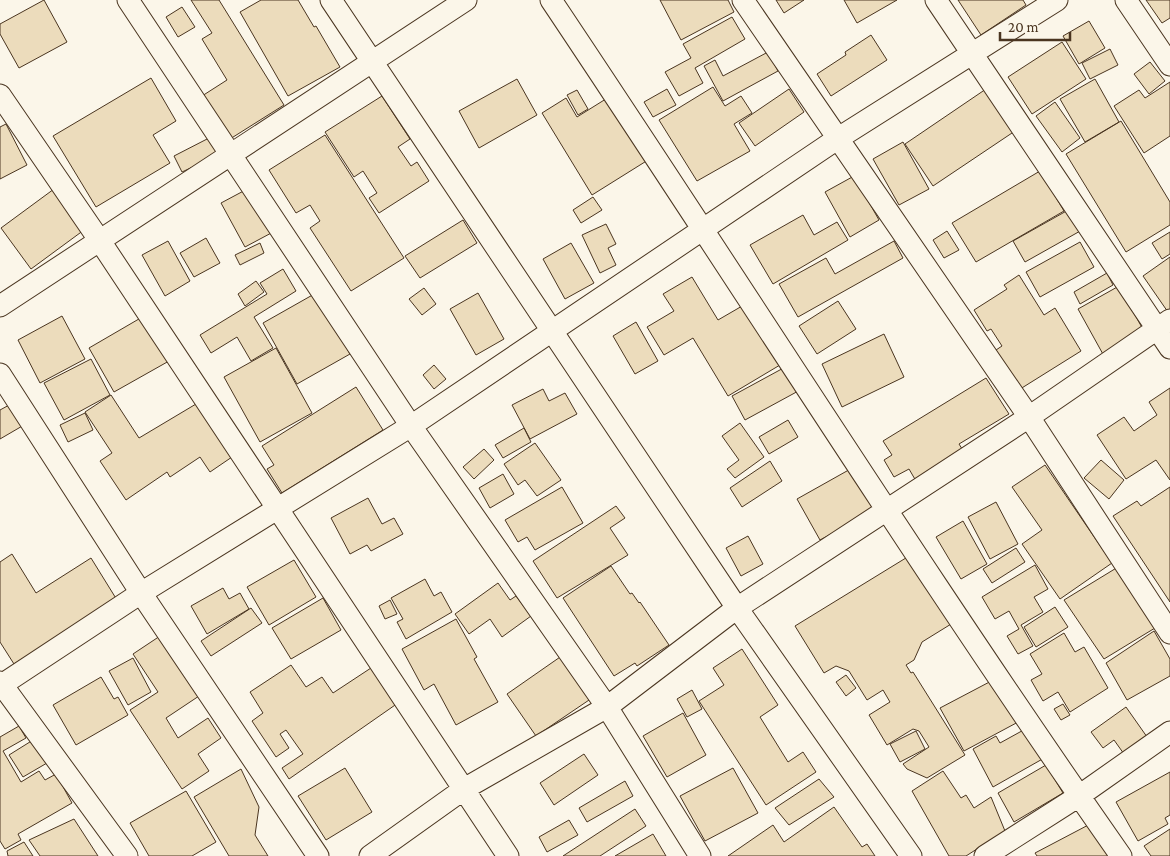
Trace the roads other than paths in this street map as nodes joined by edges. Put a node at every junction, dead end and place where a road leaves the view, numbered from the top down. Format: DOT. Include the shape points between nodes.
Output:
graph roads {
  1 [pos="128,0"];
  2 [pos="331,0"];
  3 [pos="466,0"];
  4 [pos="551,0"];
  5 [pos="743,0"];
  6 [pos="936,0"];
  7 [pos="1057,0"];
  8 [pos="1126,0"];
  9 [pos="972,55"];
  10 [pos="373,62"];
  11 [pos="1170,65"];
  12 [pos="0,95"];
  13 [pos="837,139"];
  14 [pos="230,155"];
  15 [pos="704,229"];
  16 [pos="100,241"];
  17 [pos="0,306"];
  18 [pos="1164,325"];
  19 [pos="553,331"];
  20 [pos="1170,348"];
  21 [pos="0,374"];
  22 [pos="1029,417"];
  23 [pos="410,426"];
  24 [pos="277,509"];
  25 [pos="887,509"];
  26 [pos="141,593"];
  27 [pos="737,608"];
  28 [pos="1170,633"];
  29 [pos="1,684"];
  30 [pos="608,707"];
  31 [pos="1170,732"];
  32 [pos="464,789"];
  33 [pos="1079,796"];
  34 [pos="127,856"];
  35 [pos="318,856"];
  36 [pos="370,856"];
  37 [pos="508,856"];
  38 [pos="700,856"];
  39 [pos="911,856"];
  40 [pos="985,856"];
  41 [pos="1120,856"];
  1 -- 14 [label="street"];
  2 -- 10 [label="street"];
  3 -- 10 [label="street"];
  4 -- 15 [label="street"];
  5 -- 13 [label="street"];
  6 -- 9 [label="street"];
  7 -- 9 [label="street"];
  8 -- 11 [label="street"];
  9 -- 13 [label="street"];
  9 -- 18 [label="street"];
  10 -- 14 [label="street"];
  10 -- 19 [label="street"];
  12 -- 16 [label="street"];
  13 -- 15 [label="street"];
  13 -- 22 [label="street"];
  14 -- 16 [label="street"];
  14 -- 23 [label="street"];
  15 -- 19 [label="street"];
  15 -- 25 [label="street"];
  16 -- 17 [label="street"];
  16 -- 24 [label="street"];
  18 -- 20 [label="street"];
  18 -- 22 [label="street"];
  19 -- 23 [label="street"];
  19 -- 27 [label="street"];
  21 -- 26 [label="street"];
  22 -- 25 [label="street"];
  22 -- 28 [label="street"];
  23 -- 24 [label="street"];
  23 -- 30 [label="street"];
  24 -- 26 [label="street"];
  24 -- 32 [label="street"];
  25 -- 27 [label="street"];
  25 -- 33 [label="street"];
  26 -- 29 [label="street"];
  26 -- 35 [label="street"];
  27 -- 30 [label="street"];
  27 -- 39 [label="street"];
  29 -- 34 [label="street"];
  30 -- 32 [label="street"];
  30 -- 38 [label="street"];
  31 -- 33 [label="street"];
  32 -- 36 [label="street"];
  32 -- 37 [label="street"];
  33 -- 40 [label="street"];
  33 -- 41 [label="street"];
}
